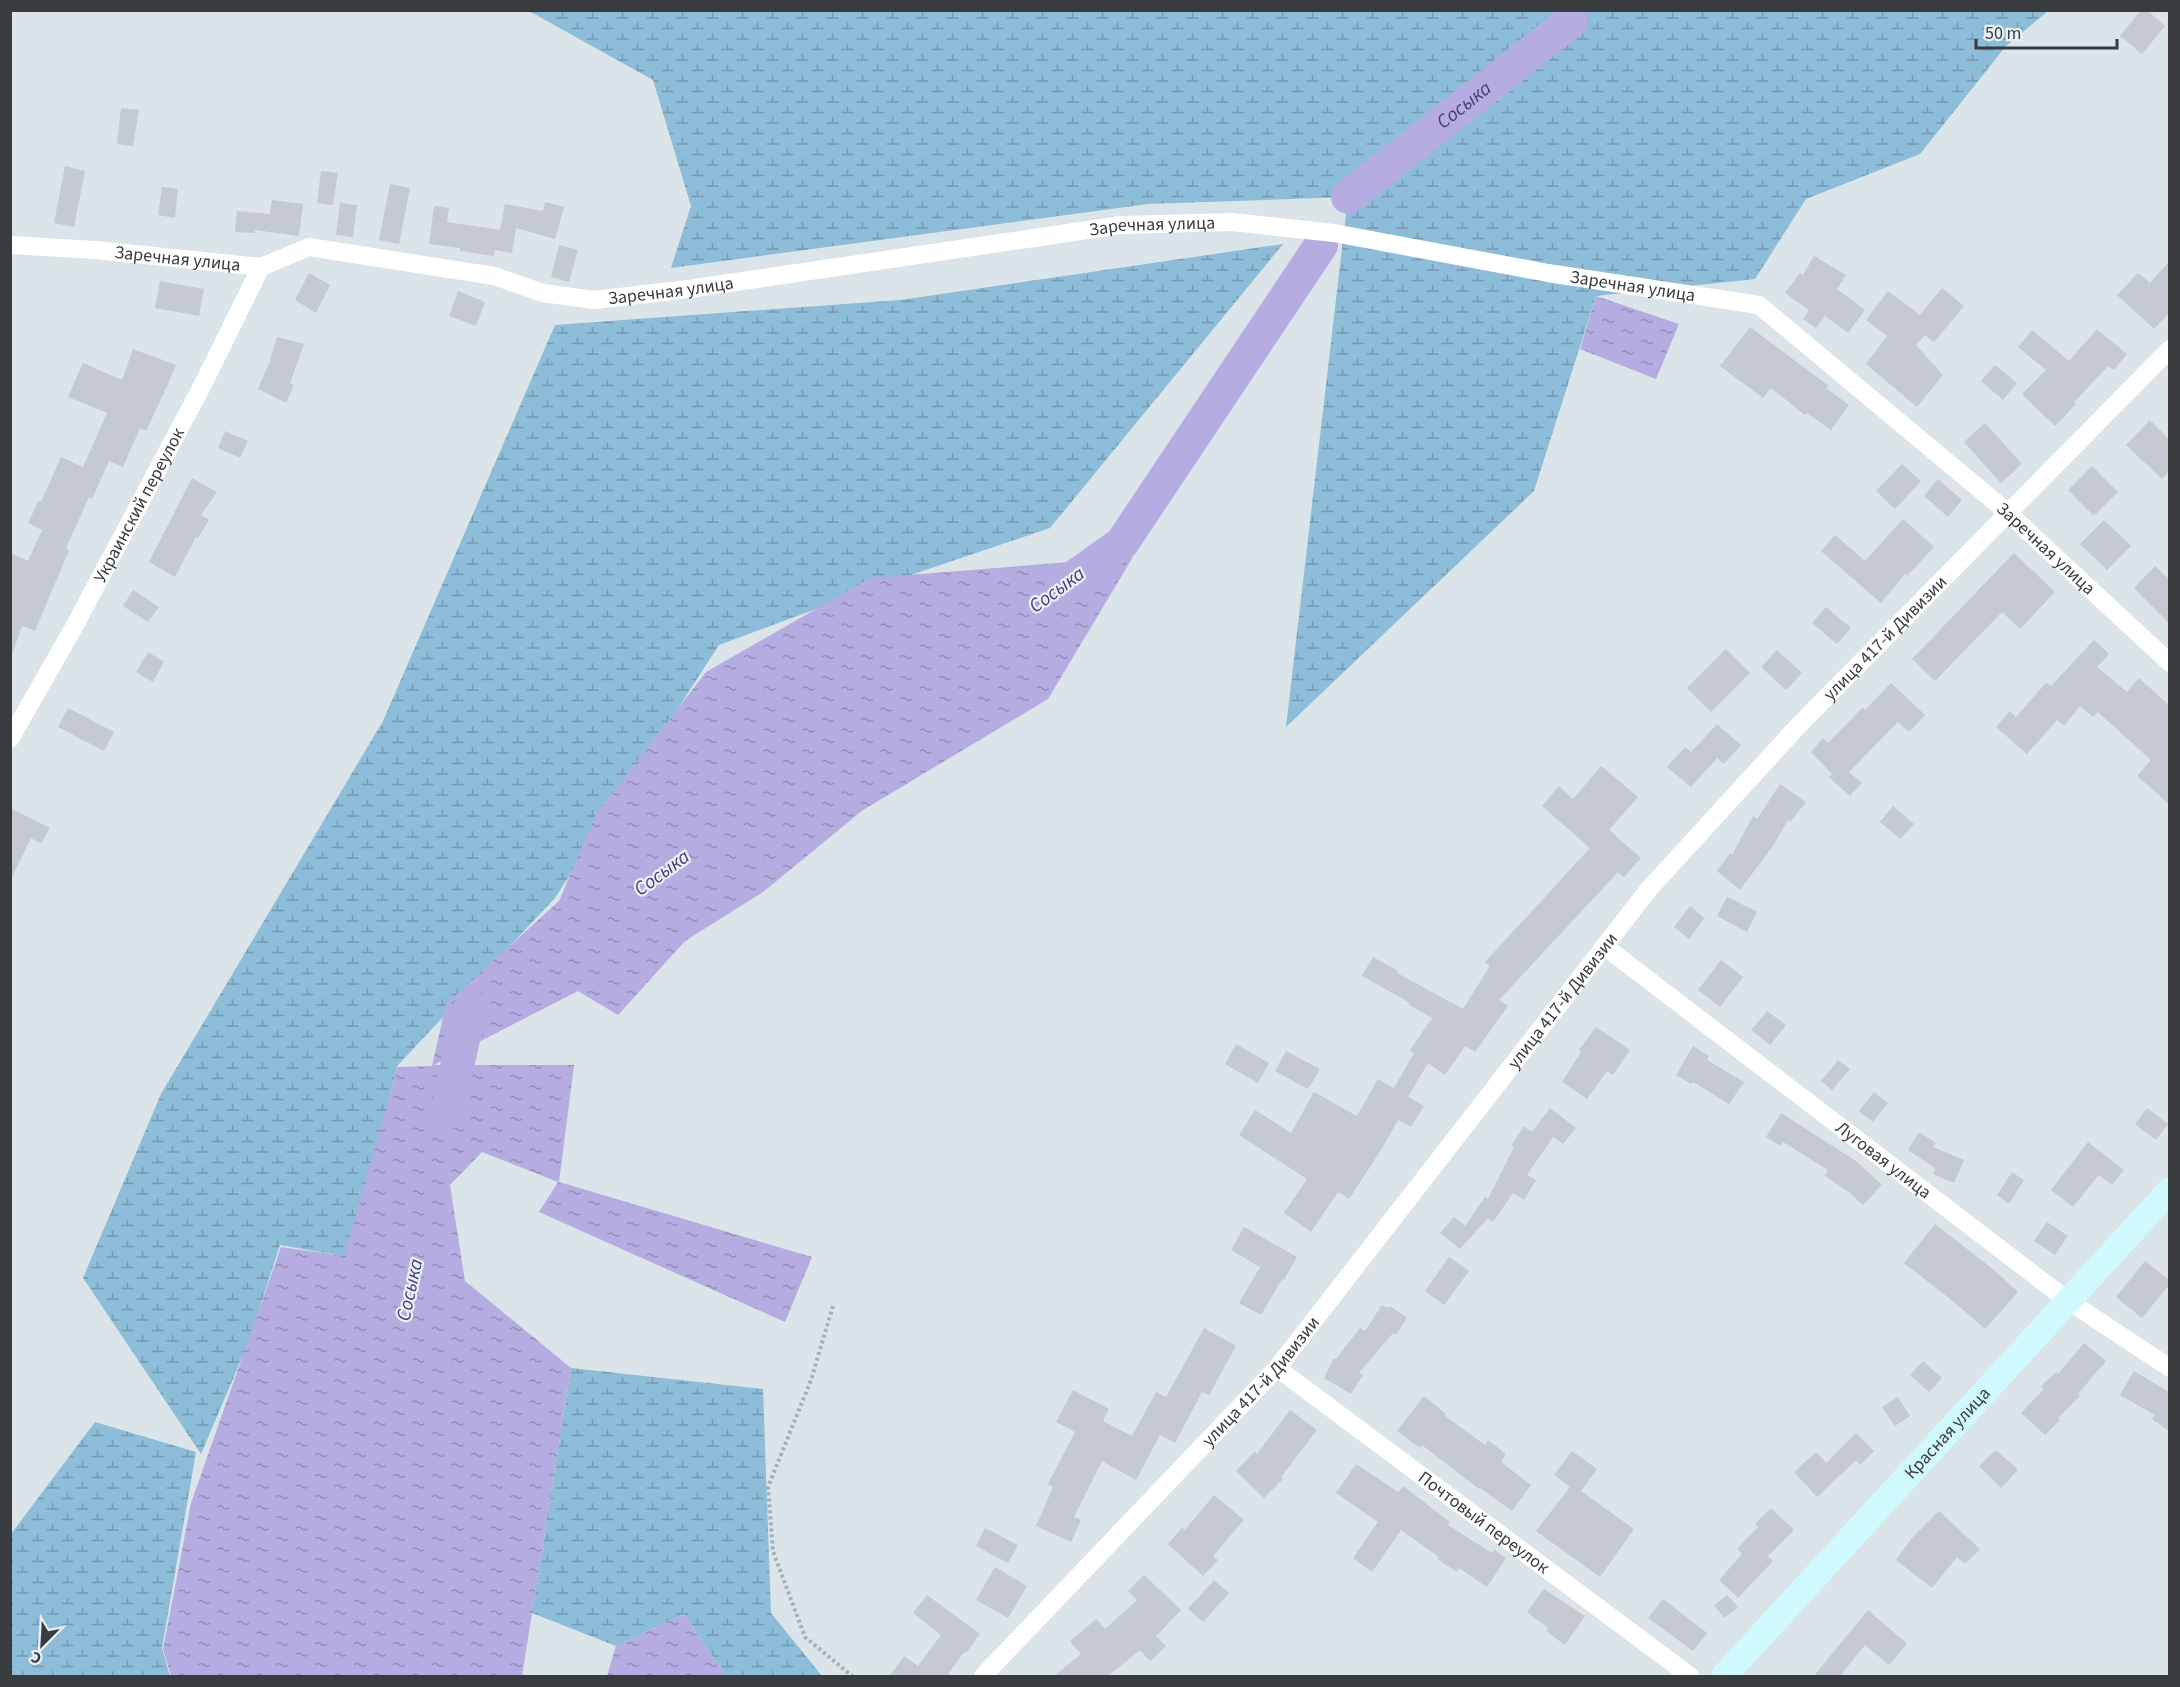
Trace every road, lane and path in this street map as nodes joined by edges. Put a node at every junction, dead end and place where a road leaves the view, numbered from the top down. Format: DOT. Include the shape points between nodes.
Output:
graph roads {
  1 [pos="10,245"];
  2 [pos="261,267"];
  3 [pos="2169,349"];
  4 [pos="2007,512"];
  5 [pos="2169,663"];
  6 [pos="10,739"];
  7 [pos="1604,945"];
  8 [pos="2169,1190"];
  9 [pos="2067,1300"];
  10 [pos="833,1306"];
  11 [pos="1277,1368"];
  12 [pos="2169,1368"];
  13 [pos="852,1677"];
  14 [pos="983,1677"];
  15 [pos="1690,1677"];
  16 [pos="1724,1677"];
  1 -- 2 [label="street, Заречная улица"];
  2 -- 4 [label="street, Заречная улица" via="309,247 494,276 543,293 594,300 1121,225 1232,222 1334,233 1548,273 1759,305"];
  2 -- 6 [label="street, Украинский переулок" via="74,627"];
  3 -- 4 [label="street, улица 417-й Дивизии"];
  4 -- 5 [label="street, Заречная улица"];
  4 -- 7 [label="street, улица 417-й Дивизии" via="1799,725 1649,889"];
  7 -- 9 [label="street, Луговая улица"];
  7 -- 11 [label="street, улица 417-й Дивизии"];
  8 -- 9 [label="street, Красная улица"];
  9 -- 12 [label="street, Луговая улица"];
  9 -- 16 [label="street, Красная улица"];
  10 -- 13 [label="path" via="811,1380 768,1487 773,1551 805,1637"];
  11 -- 14 [label="street, улица 417-й Дивизии"];
  11 -- 15 [label="street, Почтовый переулок"];
}
